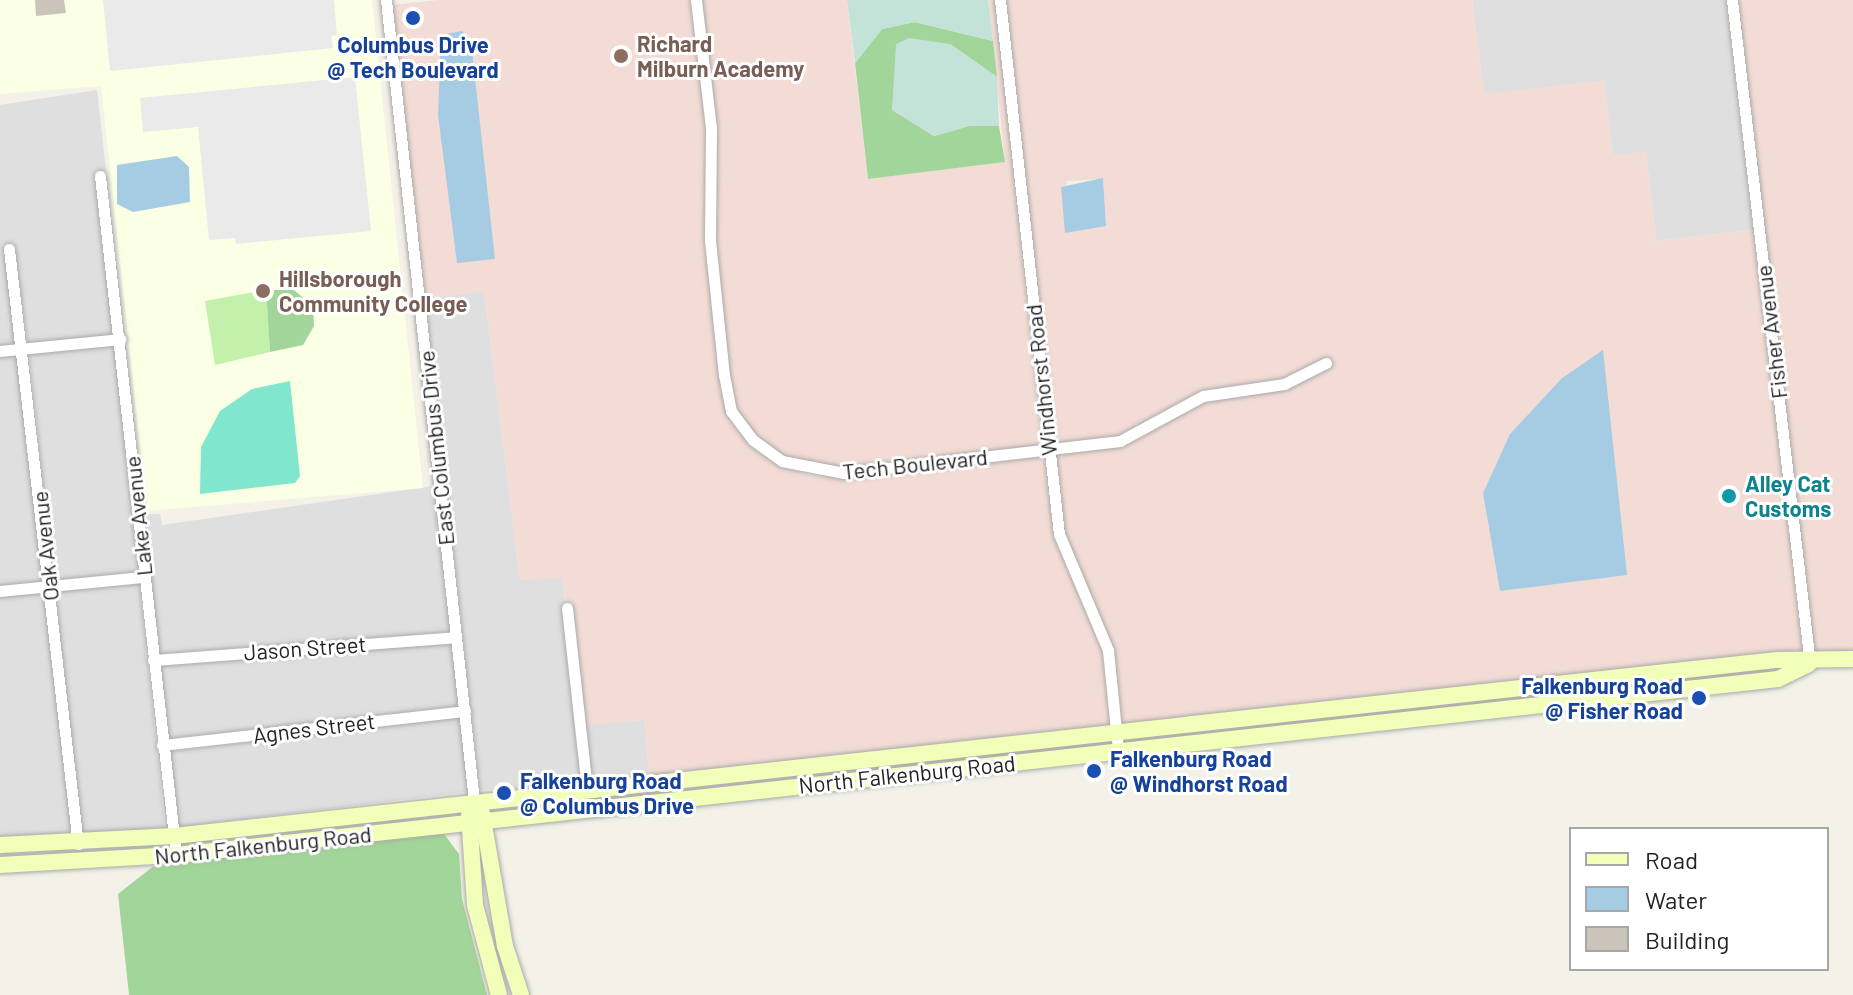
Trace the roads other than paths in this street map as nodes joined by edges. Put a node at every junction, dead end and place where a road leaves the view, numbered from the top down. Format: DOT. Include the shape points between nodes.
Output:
graph roads {
  1 [pos="387,0"];
  2 [pos="696,0"];
  3 [pos="1000,0"];
  4 [pos="1732,0"];
  5 [pos="100,176"];
  6 [pos="9,249"];
  7 [pos="120,339"];
  8 [pos="23,349"];
  9 [pos="0,351"];
  10 [pos="1326,363"];
  11 [pos="1048,450"];
  12 [pos="144,577"];
  13 [pos="49,586"];
  14 [pos="0,591"];
  15 [pos="567,608"];
  16 [pos="456,637"];
  17 [pos="1853,659"];
  18 [pos="153,660"];
  19 [pos="1810,664"];
  20 [pos="1465,694"];
  21 [pos="465,711"];
  22 [pos="1467,713"];
  23 [pos="1116,733"];
  24 [pos="162,745"];
  25 [pos="1118,751"];
  26 [pos="587,790"];
  27 [pos="474,801"];
  28 [pos="487,820"];
  29 [pos="466,822"];
  30 [pos="174,836"];
  31 [pos="78,844"];
  32 [pos="0,845"];
  33 [pos="176,855"];
  34 [pos="0,865"];
  35 [pos="499,995"];
  36 [pos="521,995"];
  1 -- 16 [label="street, East Columbus Drive"];
  2 -- 11 [label="street, Tech Boulevard" via="711,127 710,240 724,375 731,411 753,440 782,461 844,473"];
  3 -- 11 [label="street, Windhorst Road"];
  4 -- 19 [label="street, Fisher Avenue"];
  5 -- 7 [label="street, Lake Avenue"];
  6 -- 8 [label="street, Oak Avenue"];
  7 -- 8 [label="street"];
  7 -- 12 [label="street, Lake Avenue"];
  8 -- 9 [label="street"];
  8 -- 13 [label="street, Oak Avenue"];
  10 -- 11 [label="street, Tech Boulevard" via="1284,384 1203,396 1120,441"];
  11 -- 23 [label="street, Windhorst Road" via="1059,534 1108,650"];
  12 -- 13 [label="street"];
  12 -- 18 [label="street, Lake Avenue"];
  13 -- 14 [label="street"];
  13 -- 31 [label="street, Oak Avenue"];
  15 -- 26 [label="street"];
  16 -- 18 [label="street, Jason Street"];
  16 -- 21 [label="street, East Columbus Drive"];
  17 -- 19 [label="street, North Falkenburg Road"];
  18 -- 24 [label="street, Lake Avenue"];
  19 -- 20 [label="street, North Falkenburg Road" via="1777,660"];
  19 -- 22 [label="street, North Falkenburg Road" via="1778,679"];
  20 -- 22 [label="street"];
  20 -- 23 [label="street, North Falkenburg Road"];
  21 -- 24 [label="street, Agnes Street"];
  21 -- 27 [label="street, East Columbus Drive"];
  22 -- 25 [label="street, North Falkenburg Road"];
  23 -- 25 [label="street, Windhorst Road"];
  23 -- 26 [label="street, North Falkenburg Road"];
  24 -- 30 [label="street, Lake Avenue"];
  25 -- 28 [label="street, North Falkenburg Road"];
  26 -- 27 [label="street, North Falkenburg Road"];
  27 -- 28 [label="street, East Columbus Drive"];
  27 -- 29 [label="street, East Columbus Drive"];
  27 -- 30 [label="street, North Falkenburg Road"];
  28 -- 29 [label="street, North Falkenburg Road"];
  28 -- 36 [label="street, East Columbus Drive" via="505,946"];
  29 -- 33 [label="street, North Falkenburg Road"];
  29 -- 35 [label="street, East Columbus Drive" via="475,905"];
  30 -- 31 [label="street, North Falkenburg Road"];
  30 -- 33 [label="street, Lake Avenue"];
  31 -- 32 [label="street, North Falkenburg Road"];
  33 -- 34 [label="street, North Falkenburg Road"];
}
